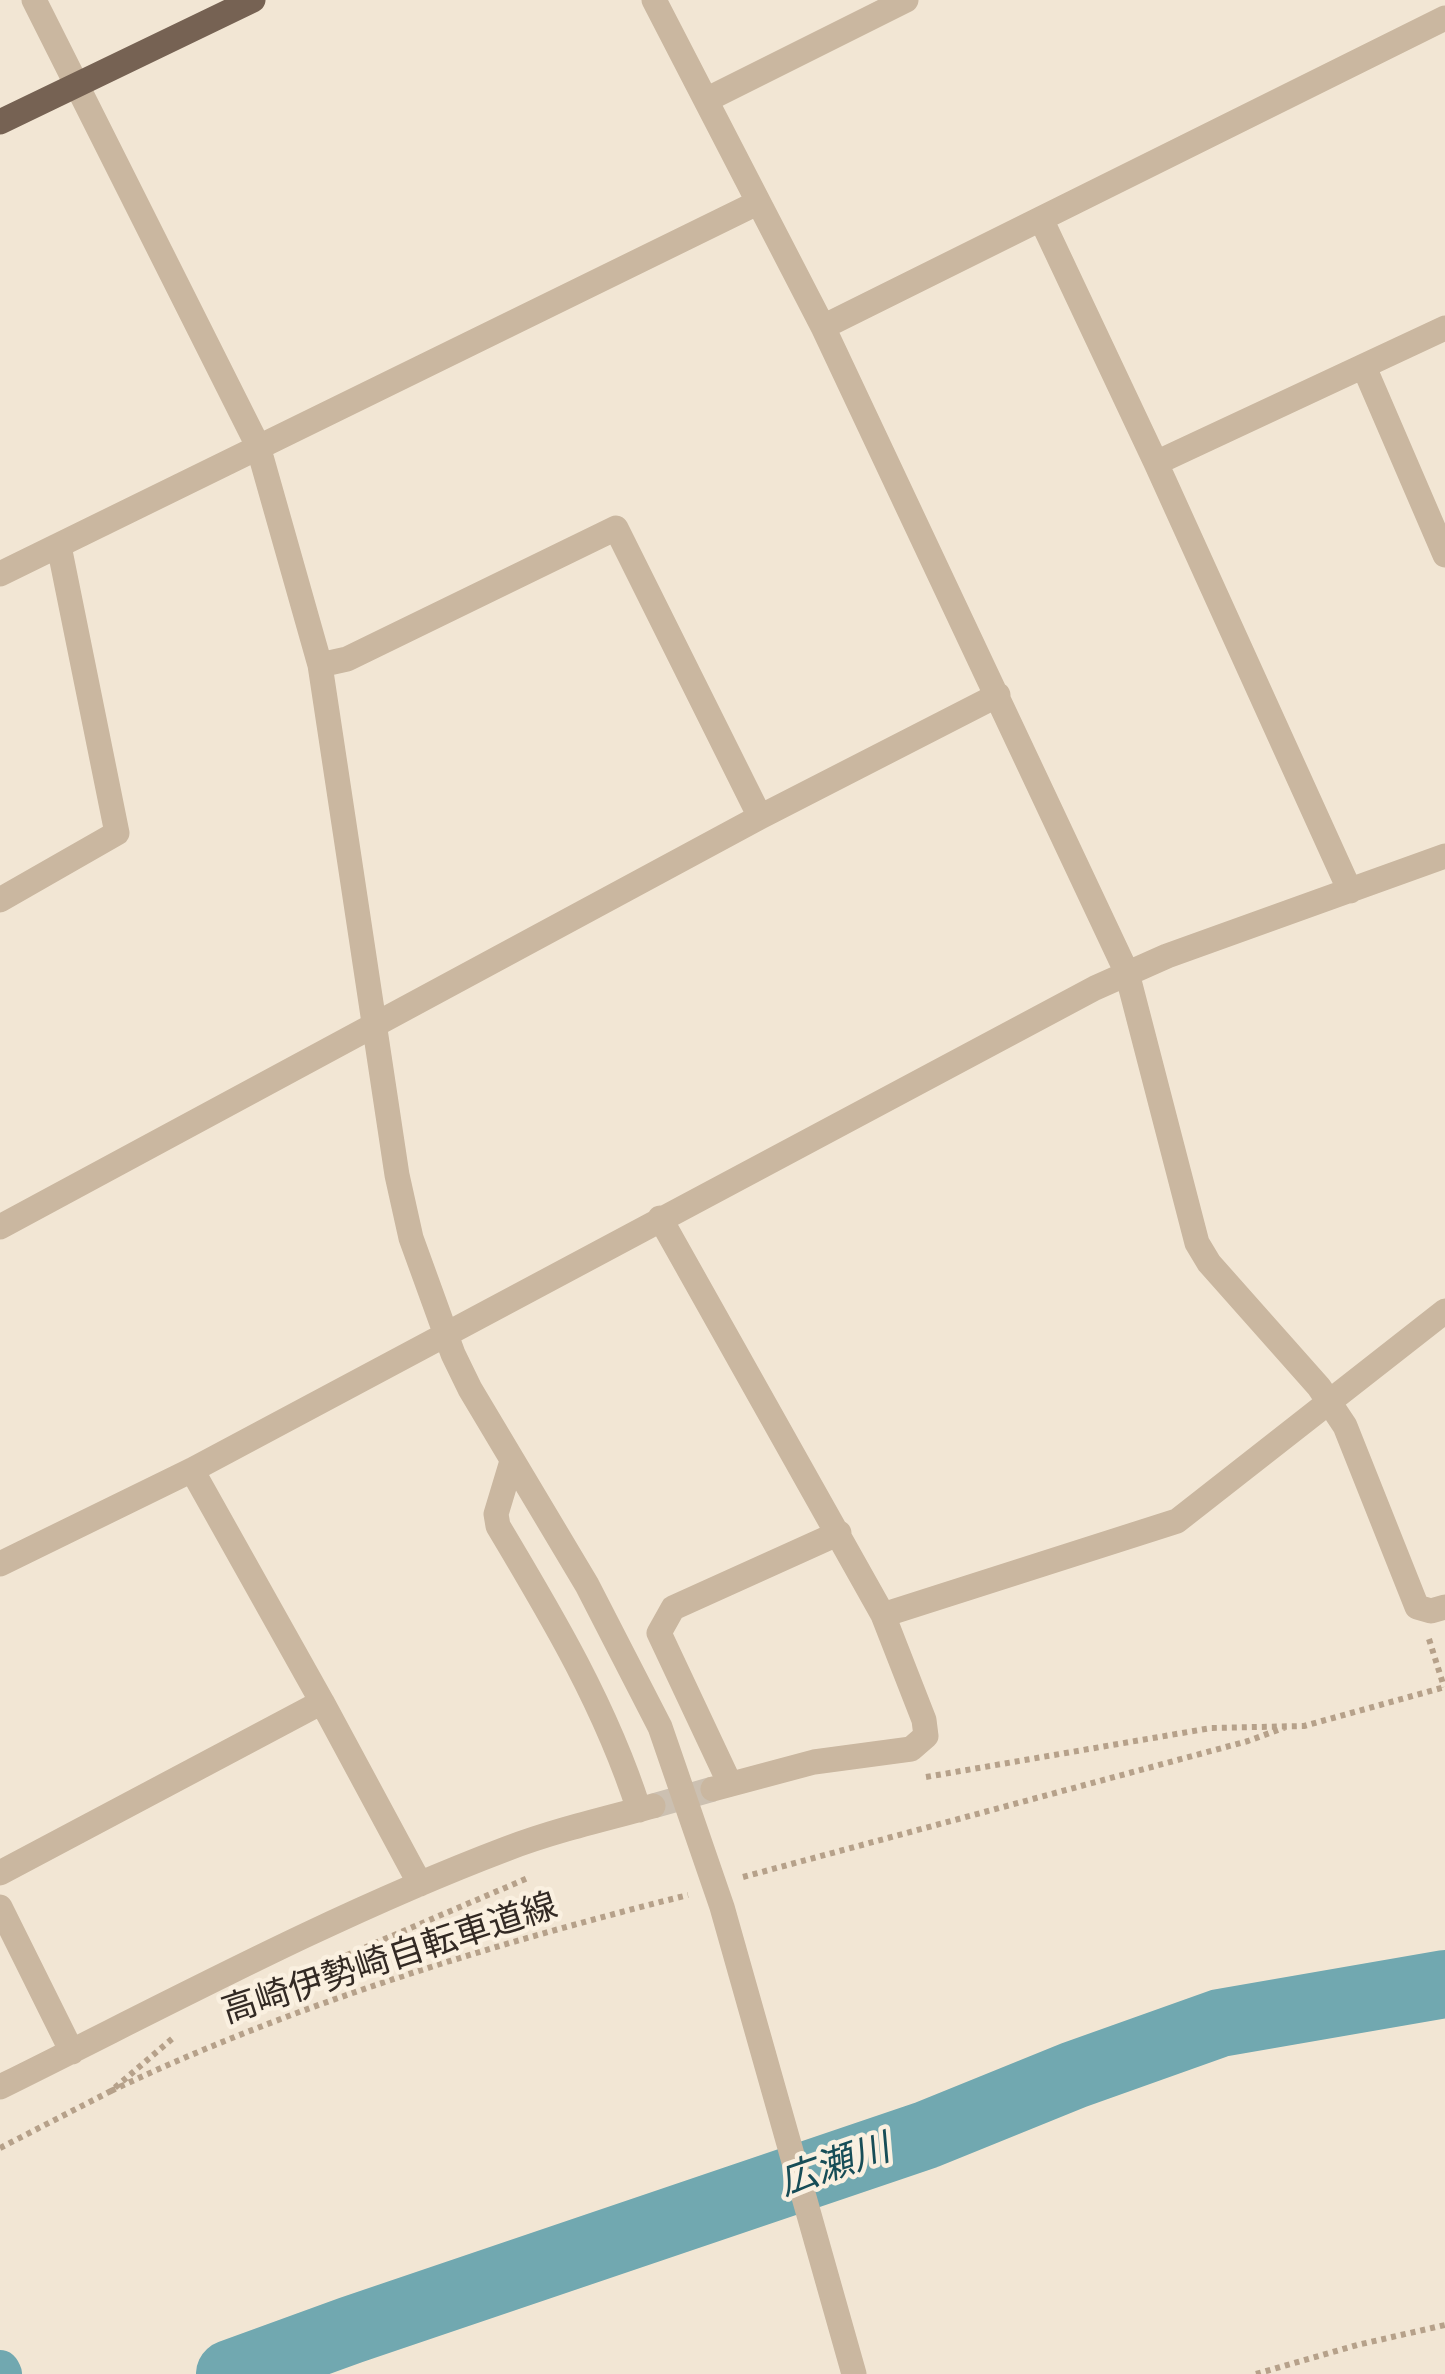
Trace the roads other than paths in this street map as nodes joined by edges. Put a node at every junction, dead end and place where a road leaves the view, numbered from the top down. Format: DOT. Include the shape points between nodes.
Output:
graph roads {
  1 [pos="34,0"];
  2 [pos="253,0"];
  3 [pos="654,0"];
  4 [pos="906,0"];
  5 [pos="1445,18"];
  6 [pos="76,86"];
  7 [pos="706,100"];
  8 [pos="0,122"];
  9 [pos="757,203"];
  10 [pos="1041,219"];
  11 [pos="823,328"];
  12 [pos="1445,328"];
  13 [pos="1364,367"];
  14 [pos="258,446"];
  15 [pos="1156,464"];
  16 [pos="59,546"];
  17 [pos="1445,555"];
  18 [pos="0,574"];
  19 [pos="320,665"];
  20 [pos="998,695"];
  21 [pos="760,816"];
  22 [pos="1445,856"];
  23 [pos="1350,891"];
  24 [pos="0,900"];
  25 [pos="1127,973"];
  26 [pos="376,1025"];
  27 [pos="660,1218"];
  28 [pos="0,1227"];
  29 [pos="1445,1311"];
  30 [pos="446,1332"];
  31 [pos="1330,1401"];
  32 [pos="512,1461"];
  33 [pos="192,1470"];
  34 [pos="839,1532"];
  35 [pos="0,1564"];
  36 [pos="1445,1607"];
  37 [pos="884,1615"];
  38 [pos="322,1702"];
  39 [pos="0,1874"];
  40 [pos="420,1884"];
  41 [pos="0,1907"];
  42 [pos="72,2052"];
  43 [pos="0,2087"];
  44 [pos="854,2374"];
  1 -- 6 [label="street"];
  2 -- 6 [label="main road"];
  3 -- 7 [label="street"];
  4 -- 7 [label="street"];
  5 -- 10 [label="street"];
  6 -- 8 [label="main road"];
  6 -- 14 [label="street"];
  7 -- 9 [label="street"];
  9 -- 11 [label="street"];
  9 -- 14 [label="street"];
  10 -- 11 [label="street"];
  10 -- 15 [label="street"];
  11 -- 20 [label="street"];
  12 -- 13 [label="street"];
  13 -- 15 [label="street"];
  13 -- 17 [label="street"];
  14 -- 16 [label="street"];
  14 -- 19 [label="street"];
  15 -- 23 [label="street"];
  16 -- 18 [label="street"];
  16 -- 24 [label="street" via="116,833"];
  19 -- 21 [label="street" via="347,659 616,528"];
  19 -- 26 [label="street"];
  20 -- 21 [label="street"];
  20 -- 25 [label="street"];
  21 -- 26 [label="street"];
  22 -- 23 [label="street"];
  23 -- 25 [label="street"];
  25 -- 27 [label="street"];
  25 -- 31 [label="street" via="1197,1244"];
  26 -- 28 [label="street"];
  26 -- 30 [label="street" via="396,1175"];
  27 -- 30 [label="street"];
  27 -- 34 [label="street"];
  29 -- 31 [label="street"];
  30 -- 32 [label="street"];
  30 -- 33 [label="street"];
  31 -- 36 [label="street" via="1346,1426 1412,1600 1421,1610"];
  31 -- 37 [label="street" via="1177,1521"];
  32 -- 40 [label="street" via="498,1526 571,1648 646,1808 509,1848"];
  32 -- 44 [label="street" via="660,1727 722,1907"];
  33 -- 35 [label="street"];
  33 -- 38 [label="street"];
  34 -- 37 [label="street"];
  34 -- 37 [label="street" via="673,1608 663,1621 659,1633 721,1787 921,1742 924,1720"];
  38 -- 39 [label="street"];
  38 -- 40 [label="street"];
  40 -- 42 [label="street"];
  41 -- 42 [label="street"];
  42 -- 43 [label="street"];
}
